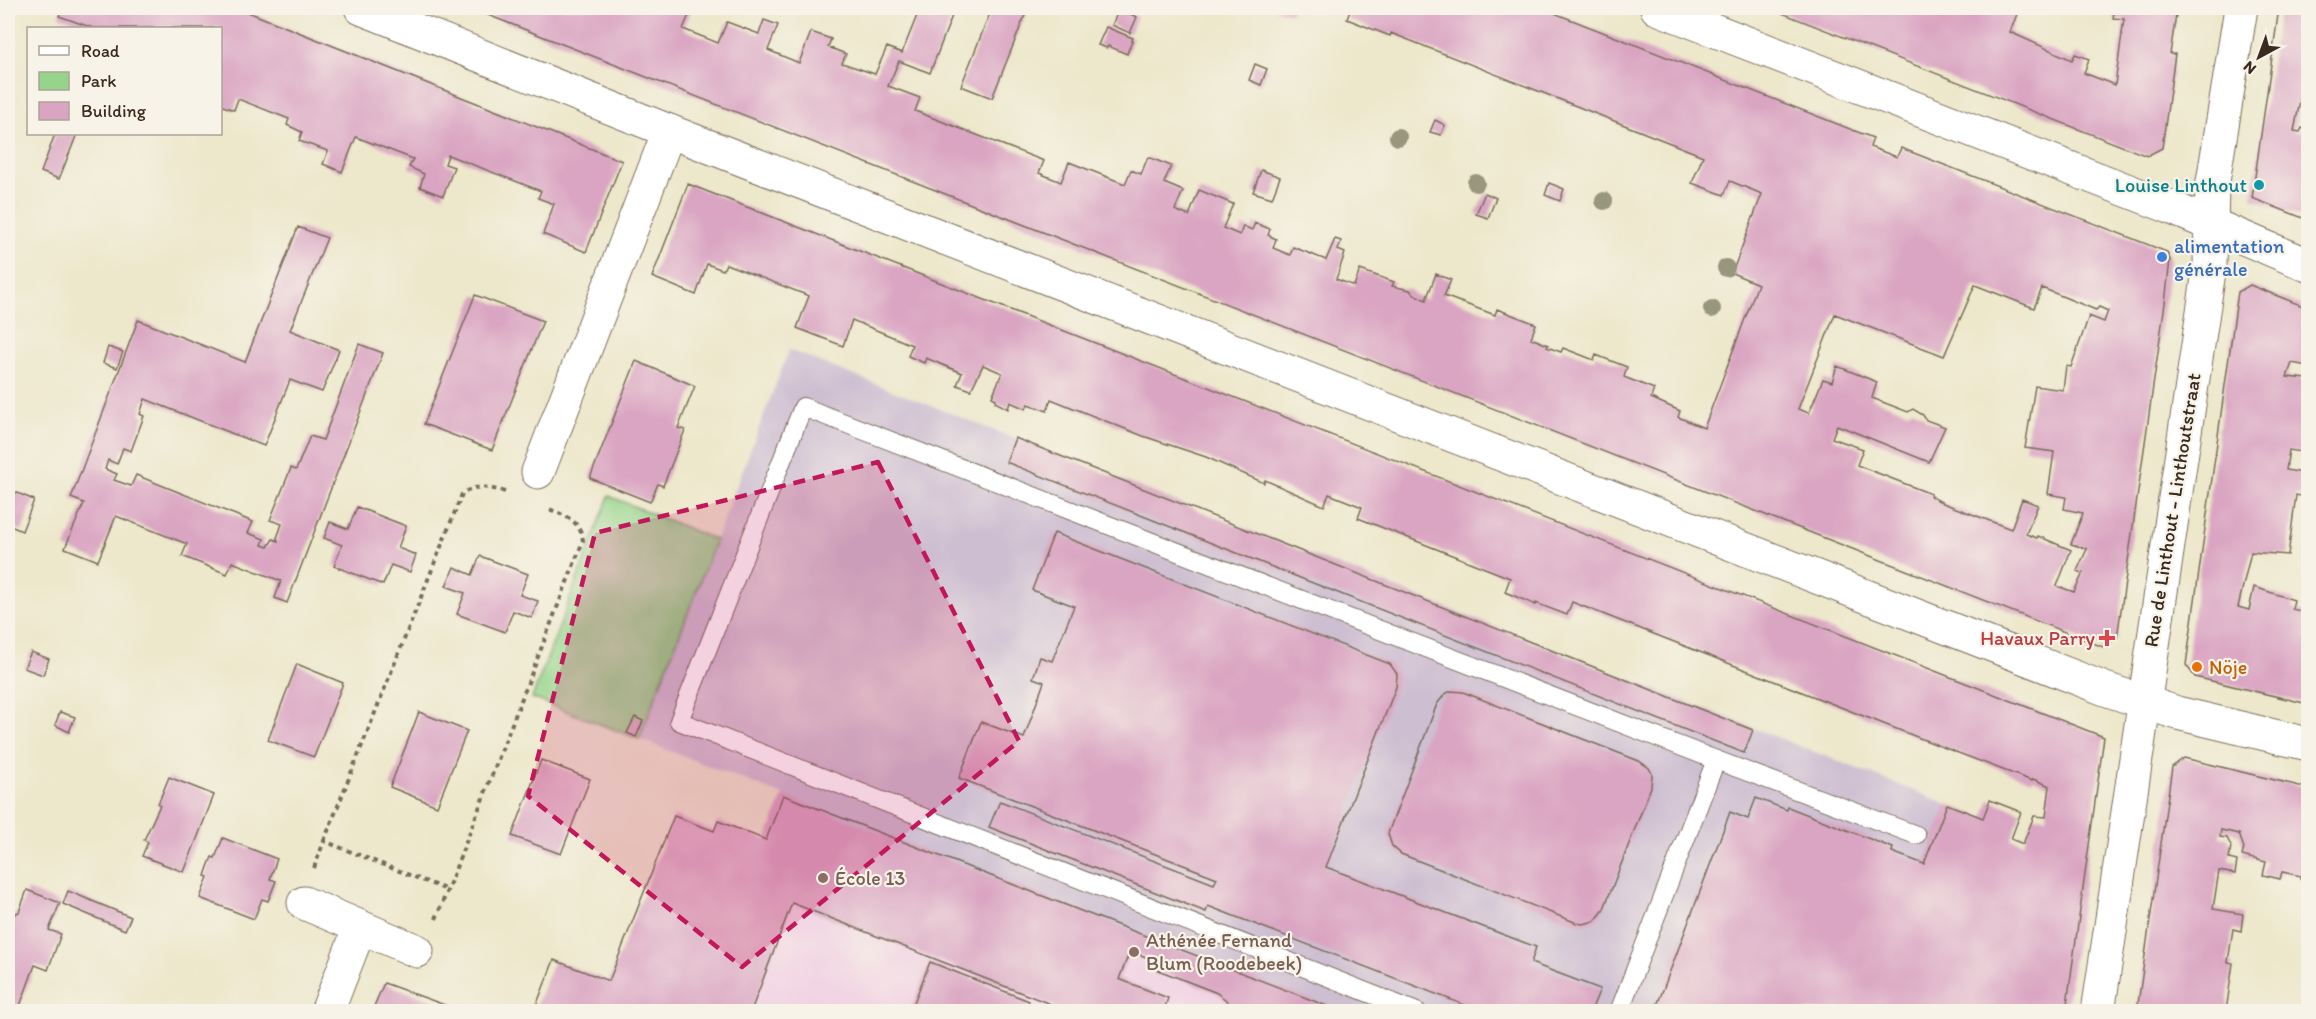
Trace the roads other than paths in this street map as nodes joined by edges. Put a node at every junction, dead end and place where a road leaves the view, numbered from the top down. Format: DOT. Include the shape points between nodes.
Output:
graph roads {
  1 [pos="361,8"];
  2 [pos="1657,8"];
  3 [pos="2241,8"];
  4 [pos="669,131"];
  5 [pos="2211,226"];
  6 [pos="2308,265"];
  7 [pos="527,484"];
  8 [pos="2145,702"];
  9 [pos="2308,744"];
  10 [pos="1716,760"];
  11 [pos="1916,835"];
  12 [pos="304,903"];
  13 [pos="360,927"];
  14 [pos="425,938"];
  15 [pos="327,1011"];
  16 [pos="1417,1011"];
  17 [pos="1618,1011"];
  18 [pos="2098,1011"];
  1 -- 4 [label="street"];
  2 -- 5 [label="street"];
  3 -- 5 [label="street, Rue de Linthout - Linthoutstraat" via="2212,188"];
  4 -- 7 [label="street"];
  4 -- 8 [label="street"];
  5 -- 6 [label="street"];
  5 -- 8 [label="street, Rue de Linthout - Linthoutstraat" via="2210,265"];
  8 -- 9 [label="street"];
  8 -- 18 [label="street, Rue de Linthout - Linthoutstraat"];
  10 -- 11 [label="lane"];
  10 -- 16 [label="lane" via="803,406 679,721"];
  10 -- 17 [label="lane"];
  12 -- 13 [label="street"];
  13 -- 14 [label="street"];
  13 -- 15 [label="street"];
}
